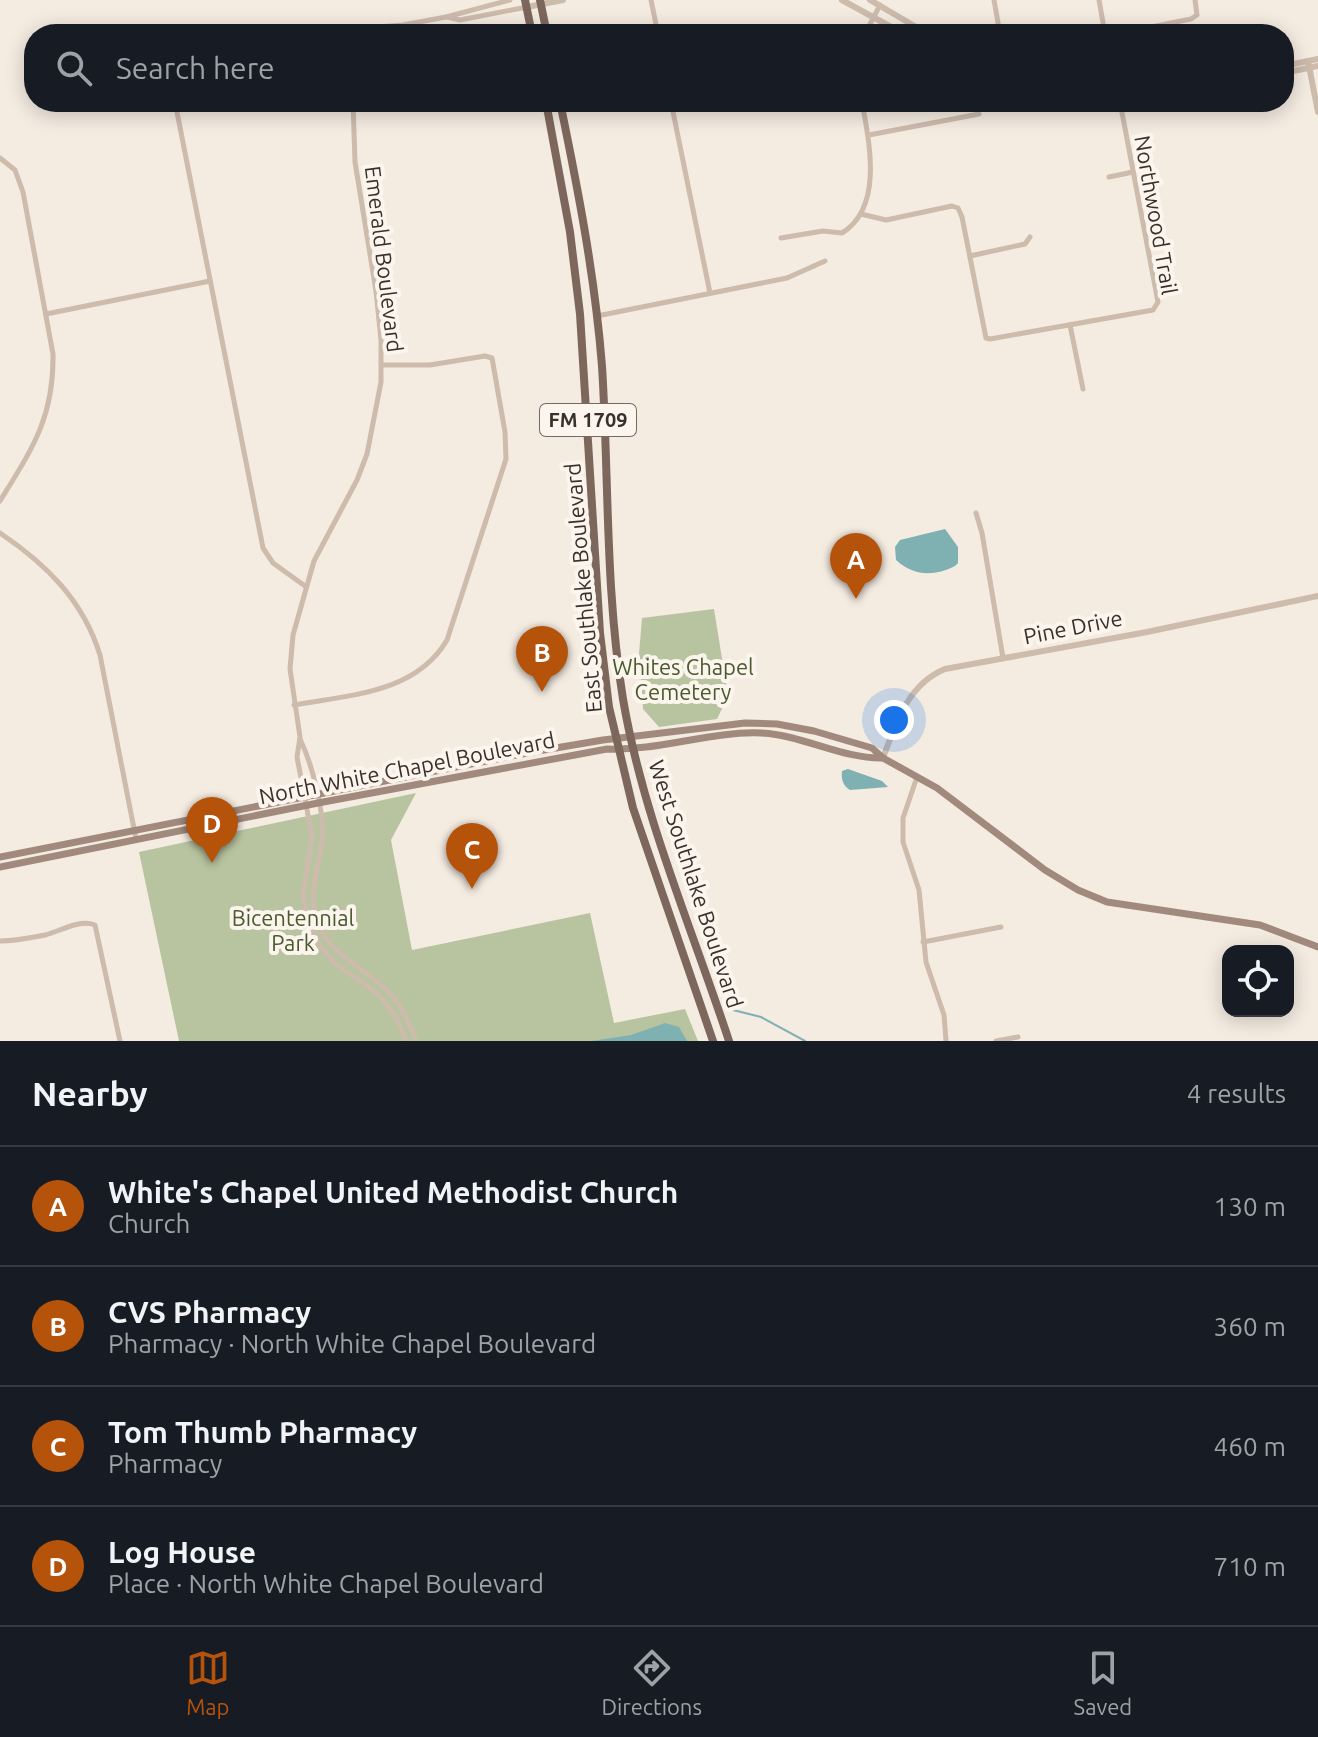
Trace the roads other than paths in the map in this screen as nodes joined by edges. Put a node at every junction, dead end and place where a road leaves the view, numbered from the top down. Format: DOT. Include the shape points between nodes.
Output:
graph roads {
  1 [pos="510,0"];
  2 [pos="563,0"];
  3 [pos="651,0"];
  4 [pos="842,0"];
  5 [pos="870,0"];
  6 [pos="994,0"];
  7 [pos="1099,0"];
  8 [pos="1195,0"];
  9 [pos="540,2"];
  10 [pos="526,4"];
  11 [pos="880,5"];
  12 [pos="875,16"];
  13 [pos="446,17"];
  14 [pos="408,24"];
  15 [pos="530,24"];
  16 [pos="545,24"];
  17 [pos="656,24"];
  18 [pos="871,24"];
  19 [pos="888,24"];
  20 [pos="911,24"];
  21 [pos="998,24"];
  22 [pos="1103,24"];
  23 [pos="1166,24"];
  24 [pos="1318,59"];
  25 [pos="1309,64"];
  26 [pos="1294,65"];
  27 [pos="1318,66"];
  28 [pos="1294,69"];
  29 [pos="177,112"];
  30 [pos="353,112"];
  31 [pos="548,112"];
  32 [pos="562,112"];
  33 [pos="673,112"];
  34 [pos="864,112"];
  35 [pos="1122,112"];
  36 [pos="1318,112"];
  37 [pos="979,114"];
  38 [pos="869,135"];
  39 [pos="0,158"];
  40 [pos="1133,172"];
  41 [pos="1109,177"];
  42 [pos="861,214"];
  43 [pos="1030,237"];
  44 [pos="781,238"];
  45 [pos="970,256"];
  46 [pos="574,261"];
  47 [pos="825,261"];
  48 [pos="210,281"];
  49 [pos="710,293"];
  50 [pos="46,314"];
  51 [pos="596,316"];
  52 [pos="1070,325"];
  53 [pos="382,365"];
  54 [pos="1083,389"];
  55 [pos="0,501"];
  56 [pos="976,513"];
  57 [pos="0,533"];
  58 [pos="595,569"];
  59 [pos="611,569"];
  60 [pos="305,586"];
  61 [pos="1318,596"];
  62 [pos="1003,658"];
  63 [pos="294,705"];
  64 [pos="300,738"];
  65 [pos="630,738"];
  66 [pos="615,739"];
  67 [pos="632,748"];
  68 [pos="617,749"];
  69 [pos="883,758"];
  70 [pos="917,776"];
  71 [pos="317,799"];
  72 [pos="306,801"];
  73 [pos="135,835"];
  74 [pos="0,857"];
  75 [pos="0,867"];
  76 [pos="1001,927"];
  77 [pos="321,928"];
  78 [pos="312,932"];
  79 [pos="0,941"];
  80 [pos="923,942"];
  81 [pos="1318,947"];
  82 [pos="1018,1037"];
  83 [pos="120,1041"];
  84 [pos="406,1041"];
  85 [pos="416,1041"];
  86 [pos="713,1041"];
  87 [pos="729,1041"];
  88 [pos="946,1041"];
  89 [pos="996,1041"];
  1 -- 13 [label="street"];
  2 -- 9 [label="street"];
  3 -- 17 [label="street"];
  4 -- 12 [label="street"];
  5 -- 11 [label="street"];
  6 -- 21 [label="street"];
  7 -- 22 [label="street"];
  8 -- 23 [label="street" via="1197,15"];
  9 -- 10 [label="street"];
  9 -- 16 [label="main road"];
  10 -- 13 [label="street" via="460,20"];
  10 -- 15 [label="main road"];
  11 -- 12 [label="street"];
  11 -- 20 [label="street"];
  12 -- 18 [label="street"];
  12 -- 19 [label="street"];
  13 -- 14 [label="street"];
  24 -- 25 [label="street"];
  25 -- 26 [label="street"];
  25 -- 27 [label="street"];
  25 -- 28 [label="street"];
  25 -- 36 [label="street"];
  29 -- 48 [label="street"];
  30 -- 53 [label="street, Emerald Boulevard"];
  31 -- 46 [label="main road, East Southlake Boulevard / FM 1709"];
  32 -- 51 [label="main road, East Southlake Boulevard / FM 1709"];
  33 -- 49 [label="street"];
  34 -- 38 [label="street"];
  35 -- 40 [label="street, Northwood Trail"];
  37 -- 38 [label="street"];
  38 -- 42 [label="street" via="871,169"];
  39 -- 50 [label="street" via="15,170 23,192"];
  40 -- 41 [label="street"];
  40 -- 52 [label="street, Northwood Trail" via="1156,307"];
  42 -- 44 [label="street" via="842,233"];
  42 -- 45 [label="street, Northwood Trail" via="886,220 958,208"];
  43 -- 45 [label="street" via="1025,244"];
  45 -- 52 [label="street, Northwood Trail" via="986,338"];
  46 -- 51 [label="main road" via="585,304"];
  46 -- 58 [label="main road, East Southlake Boulevard / FM 1709"];
  47 -- 49 [label="street" via="787,278"];
  48 -- 50 [label="street"];
  48 -- 60 [label="street" via="263,548 273,563"];
  49 -- 51 [label="street"];
  50 -- 55 [label="street" via="53,354 48,410"];
  51 -- 59 [label="main road, East Southlake Boulevard / FM 1709"];
  52 -- 54 [label="street"];
  53 -- 60 [label="street, Emerald Boulevard" via="367,454"];
  53 -- 63 [label="street" via="492,358 505,432 504,469 447,640 434,660 414,676 388,686"];
  56 -- 62 [label="street"];
  57 -- 73 [label="street" via="53,575 89,626 100,655"];
  58 -- 59 [label="main road"];
  58 -- 66 [label="main road, East Southlake Boulevard / FM 1709"];
  59 -- 65 [label="main road, East Southlake Boulevard / FM 1709" via="616,650"];
  60 -- 63 [label="street, Emerald Boulevard" via="291,650"];
  61 -- 62 [label="street, Pine Drive"];
  62 -- 69 [label="street, Pine Drive" via="945,669 925,680 910,697"];
  63 -- 64 [label="street, Emerald Boulevard"];
  64 -- 71 [label="street, Emerald Boulevard"];
  64 -- 72 [label="street, Emerald Boulevard" via="297,757"];
  65 -- 66 [label="main road, North White Chapel Boulevard"];
  65 -- 67 [label="main road, West Southlake Boulevard / FM 1709"];
  65 -- 69 [label="main road, North White Chapel Boulevard" via="761,722 872,748"];
  66 -- 68 [label="main road, West Southlake Boulevard / FM 1709"];
  66 -- 71 [label="main road, North White Chapel Boulevard"];
  67 -- 68 [label="main road, North White Chapel Boulevard"];
  67 -- 69 [label="main road, North White Chapel Boulevard" via="761,733"];
  67 -- 87 [label="main road, West Southlake Boulevard / FM 1709"];
  68 -- 71 [label="main road, North White Chapel Boulevard"];
  68 -- 86 [label="main road, West Southlake Boulevard / FM 1709"];
  69 -- 70 [label="main road, North White Chapel Boulevard"];
  70 -- 80 [label="street" via="903,818 903,842 919,890"];
  70 -- 81 [label="main road, North White Chapel Boulevard" via="1078,890 1107,902 1260,925"];
  71 -- 72 [label="main road, North White Chapel Boulevard"];
  71 -- 77 [label="street, Emerald Boulevard" via="322,842 313,894"];
  72 -- 73 [label="main road, North White Chapel Boulevard"];
  72 -- 78 [label="street, Emerald Boulevard" via="312,836 303,895"];
  73 -- 74 [label="main road, North White Chapel Boulevard"];
  73 -- 75 [label="main road, North White Chapel Boulevard"];
  76 -- 80 [label="street"];
  77 -- 78 [label="street"];
  77 -- 85 [label="street" via="340,954 393,997"];
  78 -- 84 [label="street" via="338,966 384,1001"];
  79 -- 83 [label="street" via="92,923"];
  80 -- 88 [label="street"];
  82 -- 89 [label="street"];
}
